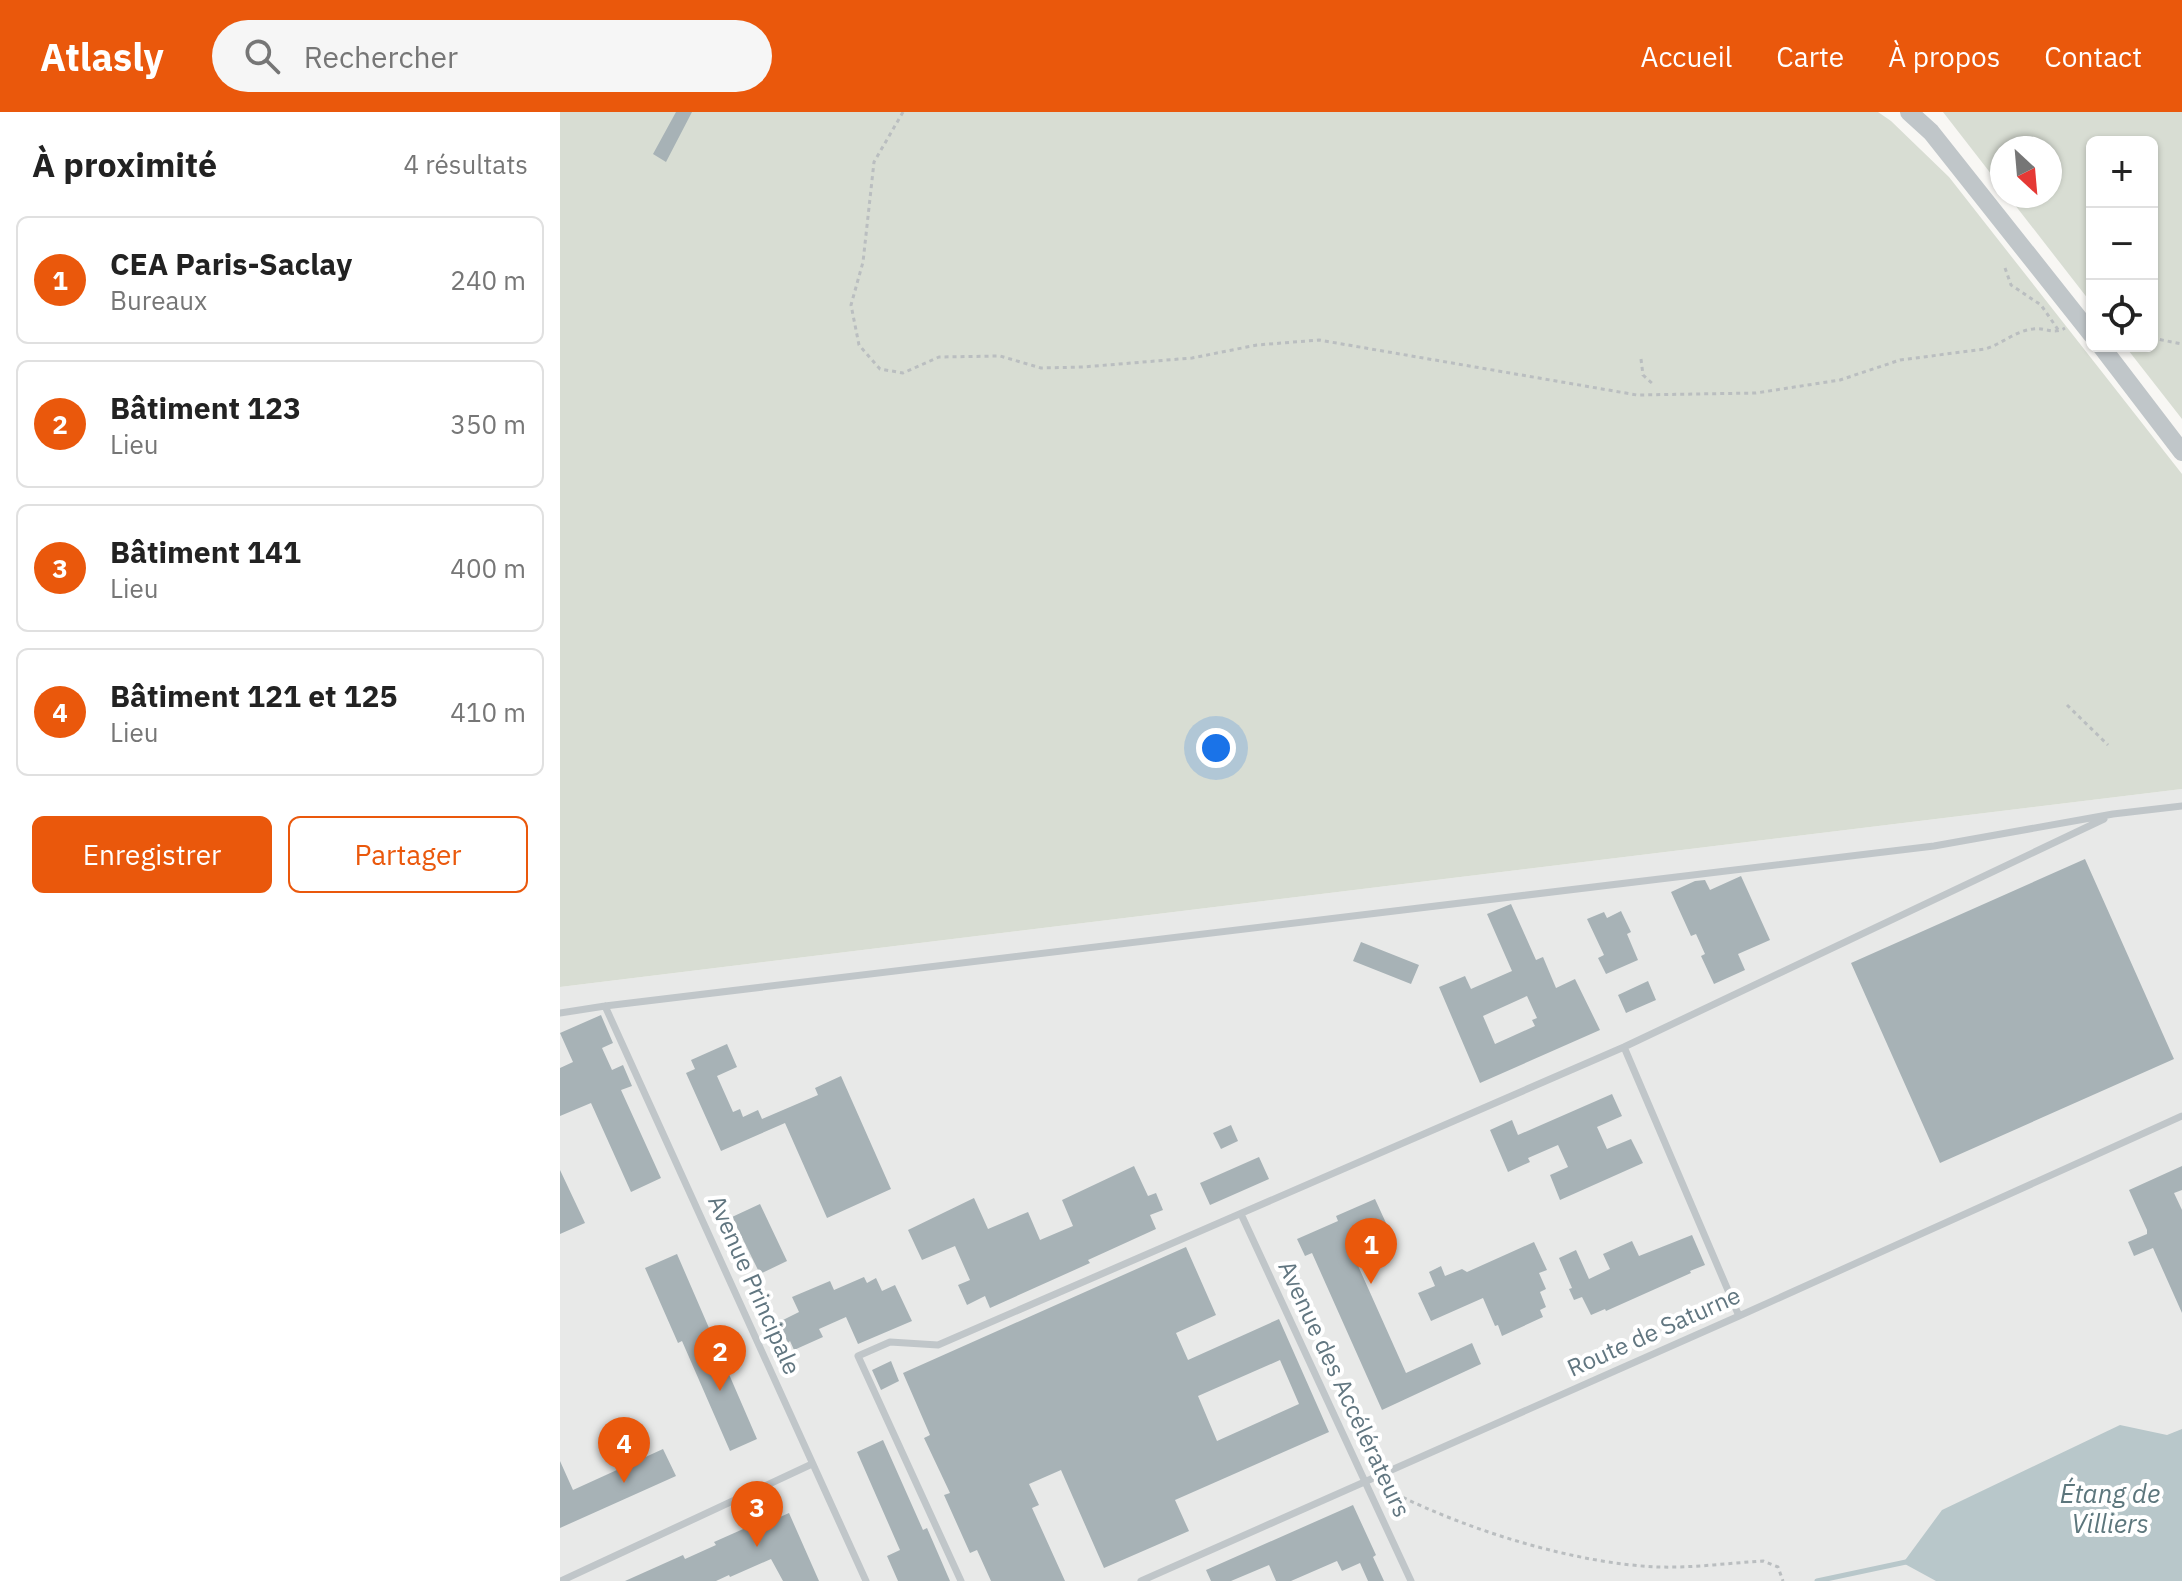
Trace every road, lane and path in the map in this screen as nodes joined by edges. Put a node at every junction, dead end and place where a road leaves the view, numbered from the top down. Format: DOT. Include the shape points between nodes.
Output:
graph roads {
  1 [pos="903,112"];
  2 [pos="1909,112"];
  3 [pos="2005,268"];
  4 [pos="2080,319"];
  5 [pos="2086,327"];
  6 [pos="2059,331"];
  7 [pos="2158,339"];
  8 [pos="2182,344"];
  9 [pos="2106,352"];
  10 [pos="1641,359"];
  11 [pos="1654,385"];
  12 [pos="2182,452"];
  13 [pos="2067,705"];
  14 [pos="2108,745"];
  15 [pos="2182,806"];
  16 [pos="2113,814"];
  17 [pos="605,1006"];
  18 [pos="560,1013"];
  19 [pos="1624,1047"];
  20 [pos="2182,1116"];
  21 [pos="1241,1214"];
  22 [pos="1739,1316"];
  23 [pos="812,1464"];
  24 [pos="1366,1482"];
  25 [pos="1396,1494"];
  26 [pos="561,1581"];
  27 [pos="866,1581"];
  28 [pos="961,1581"];
  29 [pos="1141,1581"];
  30 [pos="1411,1581"];
  31 [pos="1783,1581"];
  1 -- 6 [label="path" via="874,162 863,262 851,305 859,345 880,369 903,373 939,357 985,356 1041,368 1083,367 1319,340 1637,395 1756,393 1840,380 1900,360 1985,349 2017,332"];
  2 -- 4 [label="street" via="1931,132"];
  3 -- 6 [label="path" via="2011,285 2041,305"];
  4 -- 5 [label="street"];
  4 -- 6 [label="path"];
  7 -- 8 [label="path"];
  9 -- 12 [label="street"];
  10 -- 11 [label="path" via="1643,375"];
  13 -- 14 [label="path"];
  15 -- 16 [label="lane"];
  16 -- 17 [label="lane" via="1934,846"];
  16 -- 19 [label="lane"];
  17 -- 18 [label="lane"];
  17 -- 23 [label="lane, Avenue Principale"];
  19 -- 21 [label="lane"];
  19 -- 22 [label="lane"];
  20 -- 22 [label="lane, Route de Saturne"];
  21 -- 24 [label="lane, Avenue des Accélérateurs"];
  21 -- 28 [label="lane" via="938,1345 890,1342 858,1356"];
  22 -- 24 [label="lane, Route de Saturne"];
  23 -- 26 [label="lane"];
  23 -- 27 [label="lane, Avenue Principale"];
  24 -- 29 [label="lane, Route de Saturne"];
  24 -- 30 [label="lane, Avenue des Accélérateurs"];
  25 -- 31 [label="path" via="1470,1526 1606,1562 1660,1567 1763,1561 1778,1567"];
}
